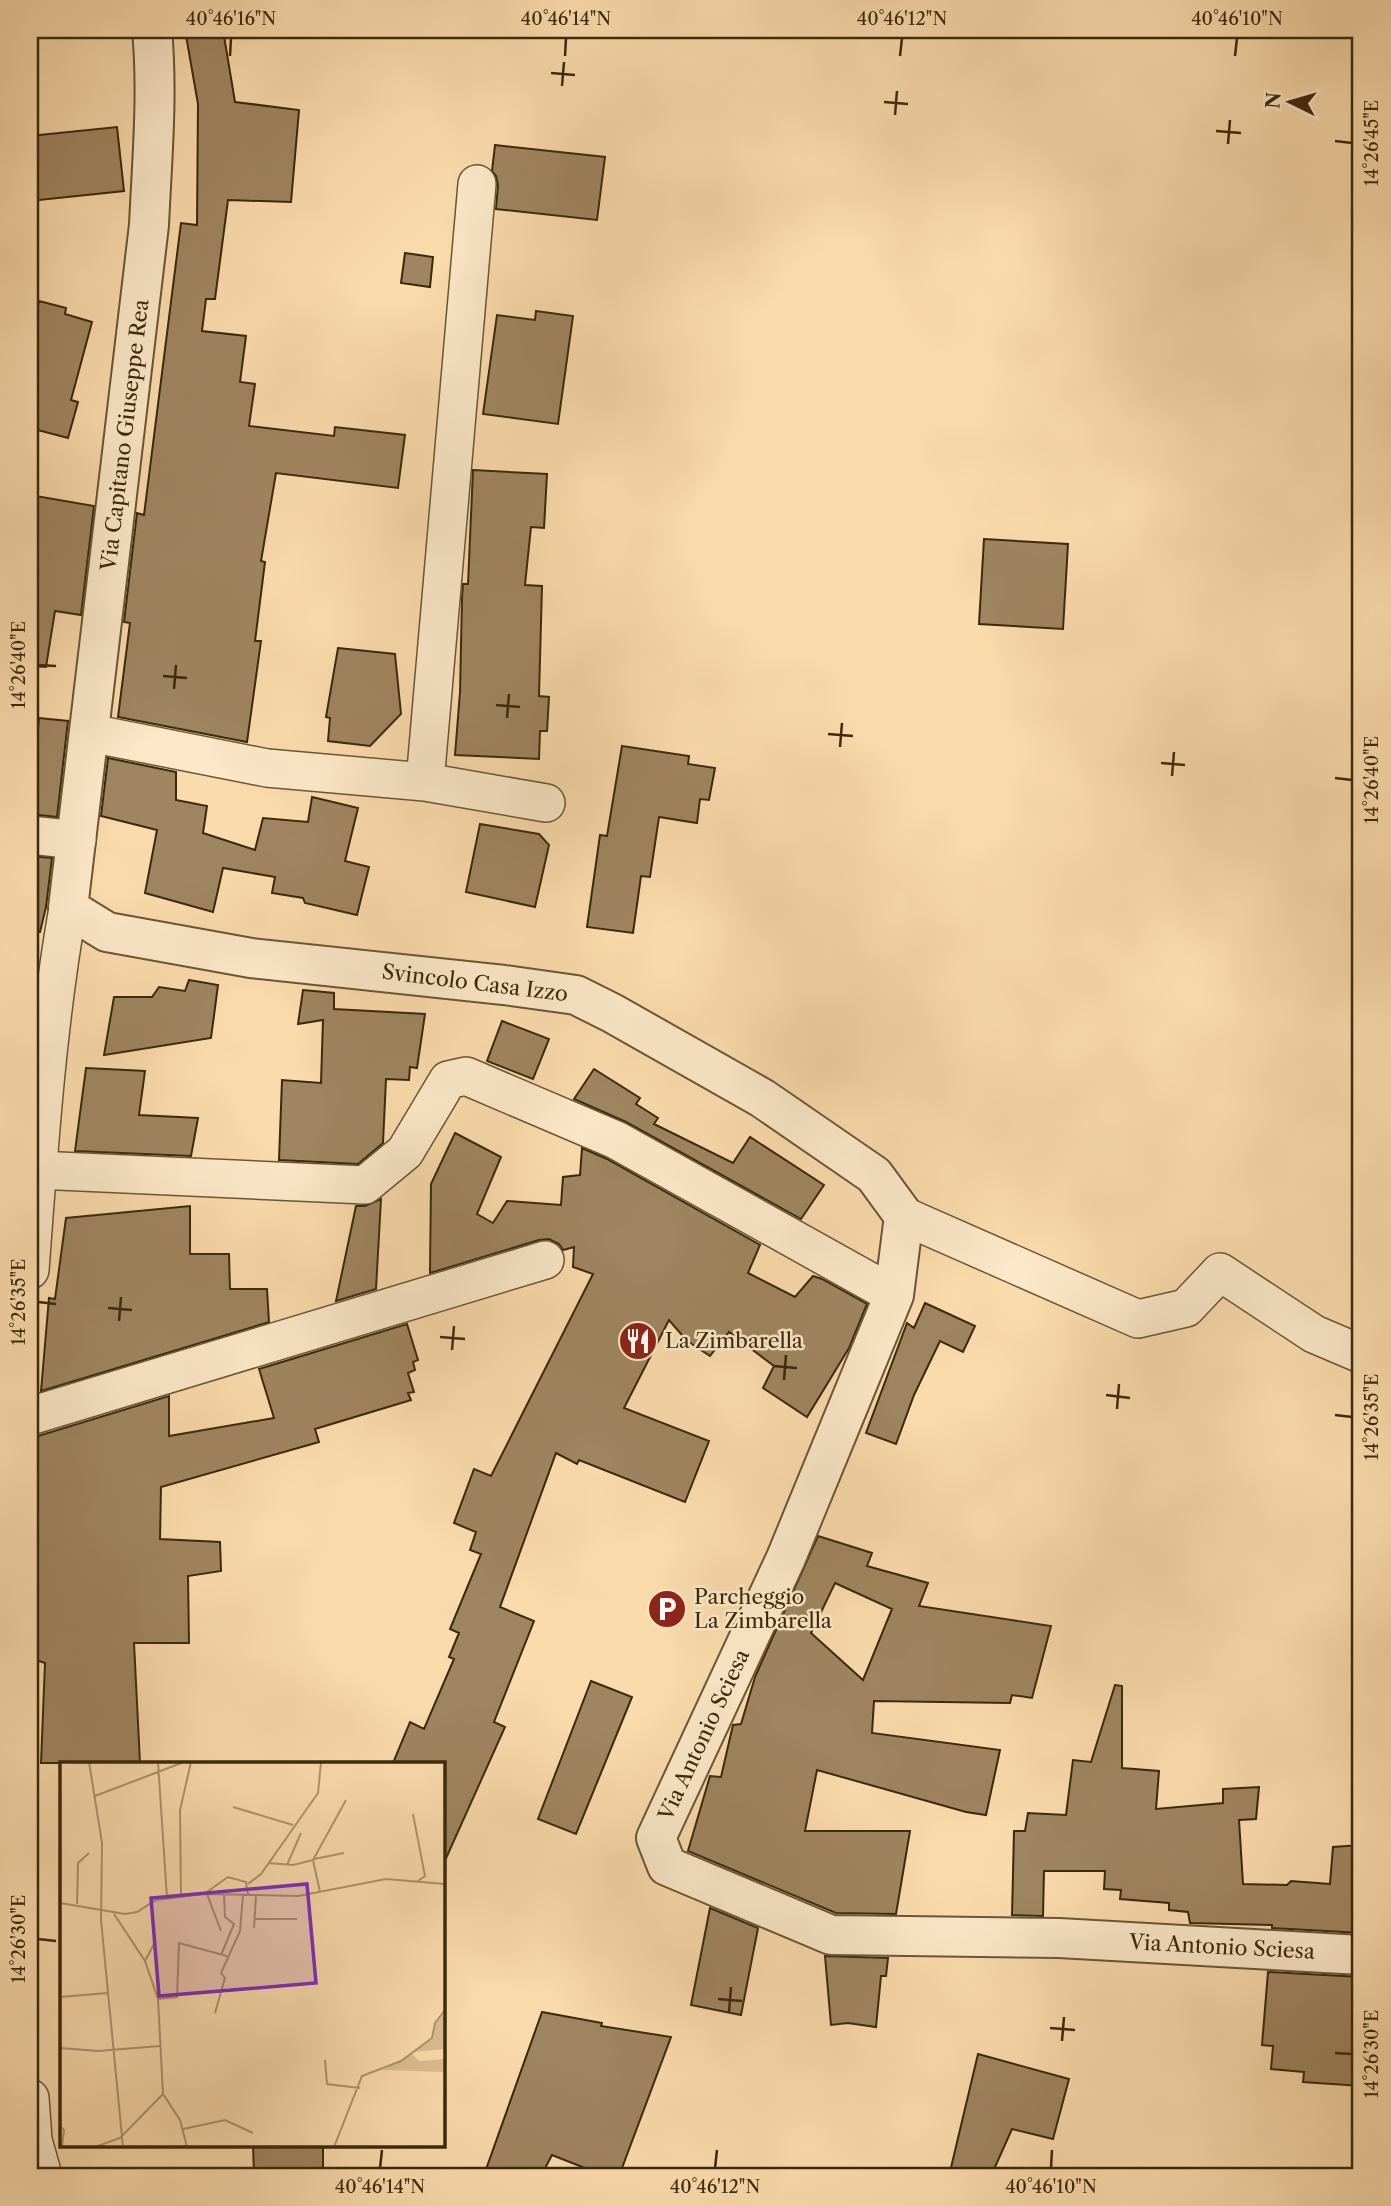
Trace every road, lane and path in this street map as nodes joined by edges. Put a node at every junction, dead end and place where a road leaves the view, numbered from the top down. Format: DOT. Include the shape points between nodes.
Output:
graph roads {
  1 [pos="152,30"];
  2 [pos="477,184"];
  3 [pos="90,733"];
  4 [pos="425,782"];
  5 [pos="546,803"];
  6 [pos="30,835"];
  7 [pos="77,840"];
  8 [pos="68,908"];
  9 [pos="37,1170"];
  10 [pos="904,1216"];
  11 [pos="545,1260"];
  12 [pos="30,1270"];
  13 [pos="894,1295"];
  14 [pos="1361,1354"];
  15 [pos="30,1416"];
  16 [pos="1361,1955"];
  17 [pos="30,2098"];
  18 [pos="43,2176"];
  1 -- 3 [label="street, Via Capitano Giuseppe Rea" via="149,225"];
  2 -- 4 [label="street"];
  3 -- 4 [label="street" via="267,768"];
  3 -- 7 [label="street, Via Capitano Giuseppe Rea"];
  4 -- 5 [label="street"];
  6 -- 7 [label="street"];
  7 -- 8 [label="street, Via Capitano Giuseppe Rea"];
  8 -- 9 [label="street"];
  8 -- 10 [label="street, Svincolo Casa Izzo" via="107,932 251,958 576,995 762,1098 874,1175"];
  9 -- 12 [label="street"];
  9 -- 13 [label="street" via="365,1185 405,1152 448,1080 466,1076 616,1140"];
  10 -- 13 [label="street, Via Antonio Sciesa"];
  10 -- 14 [label="street" via="1138,1319 1186,1308 1220,1272 1314,1334"];
  11 -- 15 [label="street"];
  13 -- 16 [label="street, Via Antonio Sciesa" via="786,1558 656,1838 667,1866 831,1936 1059,1938"];
  17 -- 18 [label="street" via="33,2140"];
}
